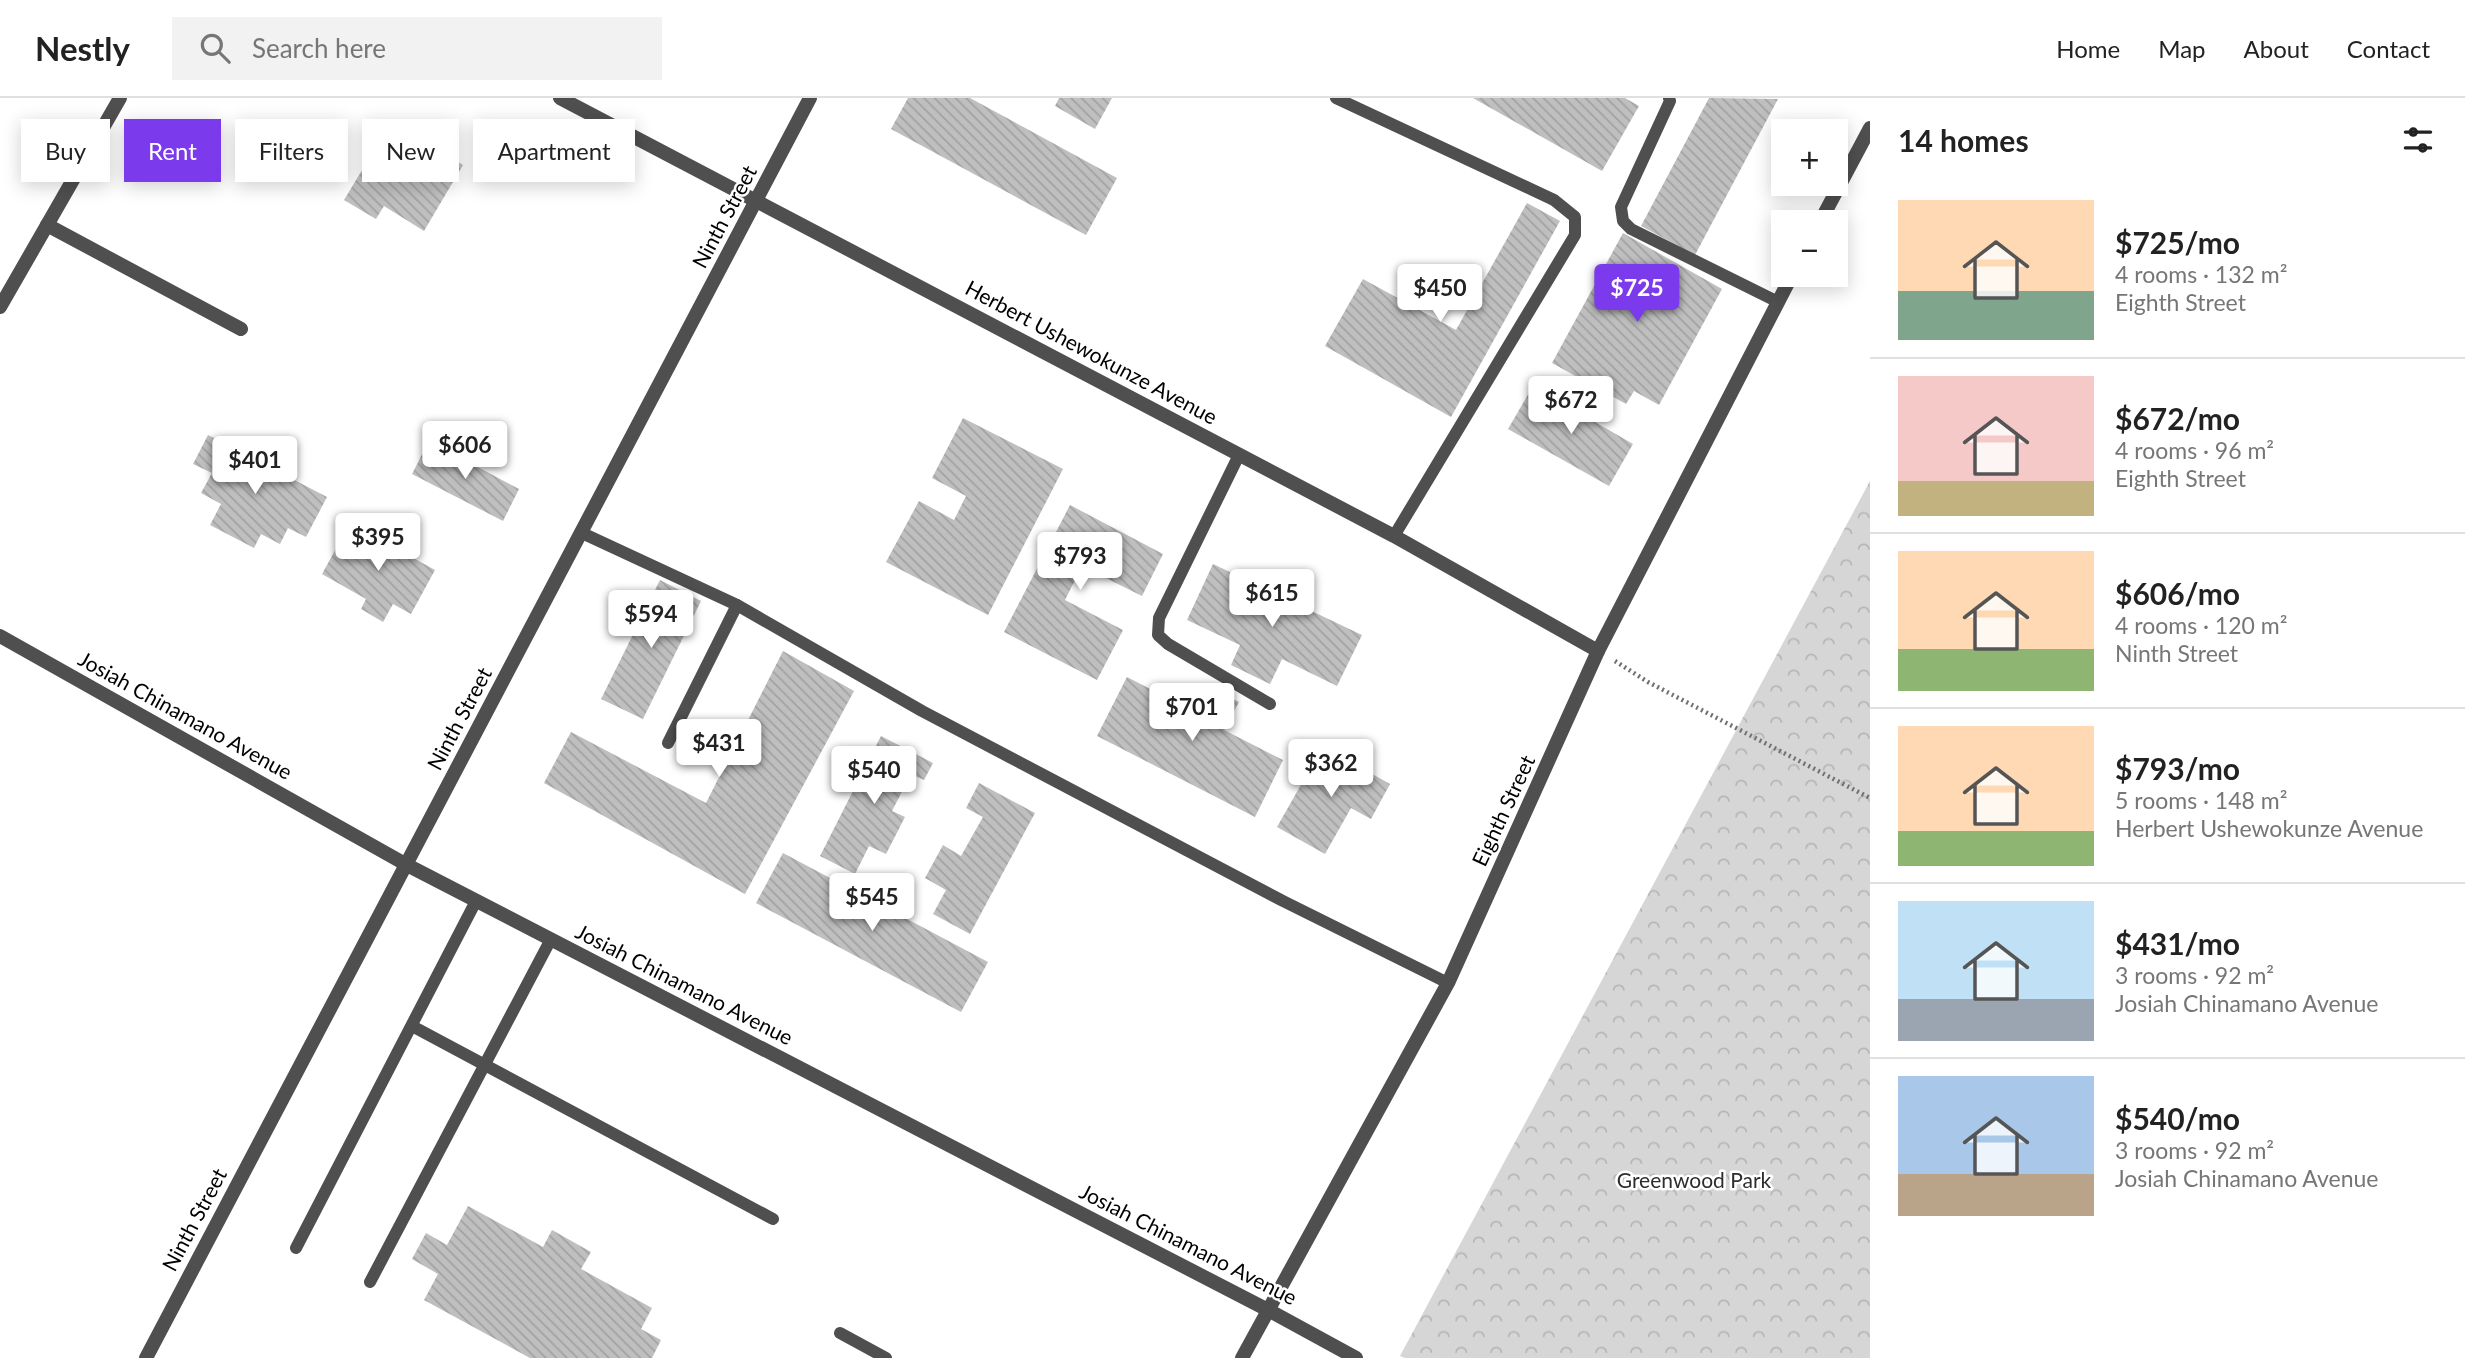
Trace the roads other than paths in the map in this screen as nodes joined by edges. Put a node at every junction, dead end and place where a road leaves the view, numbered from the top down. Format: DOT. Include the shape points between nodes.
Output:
graph roads {
  1 [pos="120,98"];
  2 [pos="560,98"];
  3 [pos="810,98"];
  4 [pos="1336,98"];
  5 [pos="1669,98"];
  6 [pos="1870,128"];
  7 [pos="757,200"];
  8 [pos="1826,210"];
  9 [pos="47,225"];
  10 [pos="1786,287"];
  11 [pos="1778,302"];
  12 [pos="0,307"];
  13 [pos="242,329"];
  14 [pos="1239,455"];
  15 [pos="582,533"];
  16 [pos="1394,536"];
  17 [pos="737,605"];
  18 [pos="0,636"];
  19 [pos="1598,651"];
  20 [pos="1270,704"];
  21 [pos="668,743"];
  22 [pos="407,865"];
  23 [pos="476,901"];
  24 [pos="551,939"];
  25 [pos="1448,982"];
  26 [pos="412,1026"];
  27 [pos="485,1063"];
  28 [pos="773,1219"];
  29 [pos="296,1248"];
  30 [pos="370,1282"];
  31 [pos="1268,1310"];
  32 [pos="839,1333"];
  33 [pos="146,1358"];
  34 [pos="886,1358"];
  35 [pos="1242,1358"];
  36 [pos="1356,1358"];
  1 -- 9 [label="street"];
  2 -- 7 [label="street, Herbert Ushewokunze Avenue"];
  3 -- 7 [label="street, Ninth Street"];
  4 -- 16 [label="lane" via="1554,200 1575,217 1575,235"];
  5 -- 11 [label="lane" via="1622,207 1623,221"];
  6 -- 8 [label="street"];
  7 -- 14 [label="street, Herbert Ushewokunze Avenue"];
  7 -- 15 [label="street, Ninth Street"];
  9 -- 12 [label="street"];
  9 -- 13 [label="street"];
  10 -- 11 [label="street, Eighth Street"];
  11 -- 19 [label="street, Eighth Street"];
  14 -- 16 [label="street, Herbert Ushewokunze Avenue"];
  14 -- 20 [label="lane" via="1159,618 1158,635"];
  15 -- 17 [label="lane"];
  15 -- 22 [label="street, Ninth Street"];
  16 -- 19 [label="street, Herbert Ushewokunze Avenue"];
  17 -- 21 [label="lane"];
  17 -- 25 [label="lane" via="934,717 1283,901"];
  18 -- 22 [label="street, Josiah Chinamano Avenue"];
  19 -- 25 [label="street, Eighth Street"];
  22 -- 23 [label="street, Josiah Chinamano Avenue"];
  22 -- 33 [label="street, Ninth Street"];
  23 -- 24 [label="street, Josiah Chinamano Avenue"];
  23 -- 26 [label="lane"];
  24 -- 27 [label="lane"];
  24 -- 31 [label="street, Josiah Chinamano Avenue"];
  25 -- 31 [label="street, Eighth Street"];
  26 -- 27 [label="lane"];
  26 -- 29 [label="lane"];
  27 -- 28 [label="lane"];
  27 -- 30 [label="lane"];
  31 -- 35 [label="street, Eighth Street"];
  31 -- 36 [label="street, Josiah Chinamano Avenue"];
  32 -- 34 [label="lane"];
}
